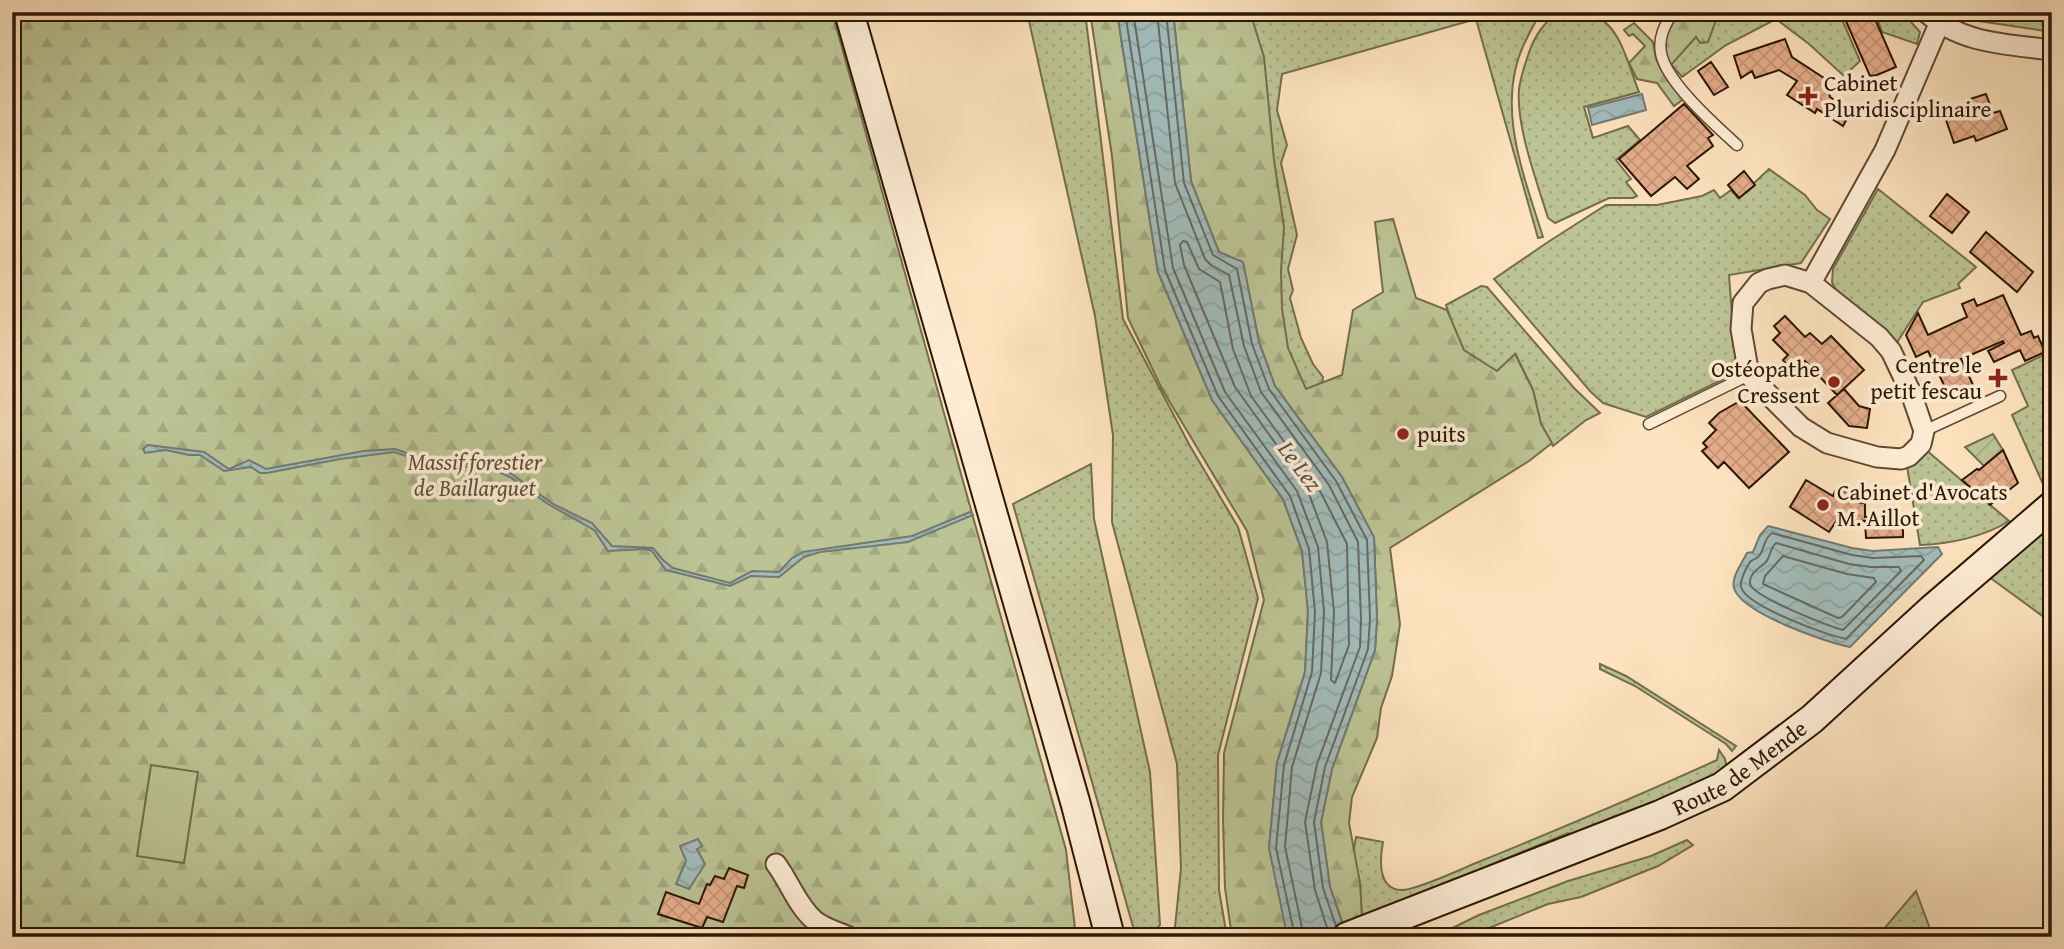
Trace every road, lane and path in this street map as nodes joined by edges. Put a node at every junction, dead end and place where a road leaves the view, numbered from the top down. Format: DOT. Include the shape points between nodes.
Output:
graph roads {
  1 [pos="849,12"];
  2 [pos="1673,12"];
  3 [pos="1932,18"];
  4 [pos="2052,50"];
  5 [pos="1737,145"];
  6 [pos="1811,283"];
  7 [pos="1749,375"];
  8 [pos="2000,396"];
  9 [pos="1649,424"];
  10 [pos="1924,431"];
  11 [pos="2052,506"];
  12 [pos="1085,837"];
  13 [pos="776,864"];
  14 [pos="1356,933"];
  15 [pos="849,937"];
  16 [pos="1100,937"];
  17 [pos="1110,937"];
  1 -- 12 [label="main road"];
  2 -- 5 [label="lane" via="1662,32 1664,63 1684,91"];
  3 -- 4 [label="street" via="1966,37"];
  3 -- 6 [label="street" via="1885,150"];
  6 -- 7 [label="street" via="1776,277 1759,283 1746,296 1741,320"];
  6 -- 10 [label="street" via="1886,344"];
  7 -- 9 [label="lane"];
  7 -- 10 [label="street" via="1801,427 1850,451 1901,459 1921,444"];
  8 -- 10 [label="lane"];
  11 -- 14 [label="main road, Route de Mende" via="1812,719 1722,787"];
  12 -- 16 [label="main road"];
  12 -- 17 [label="main road"];
  13 -- 15 [label="street" via="804,910 816,922"];
}
